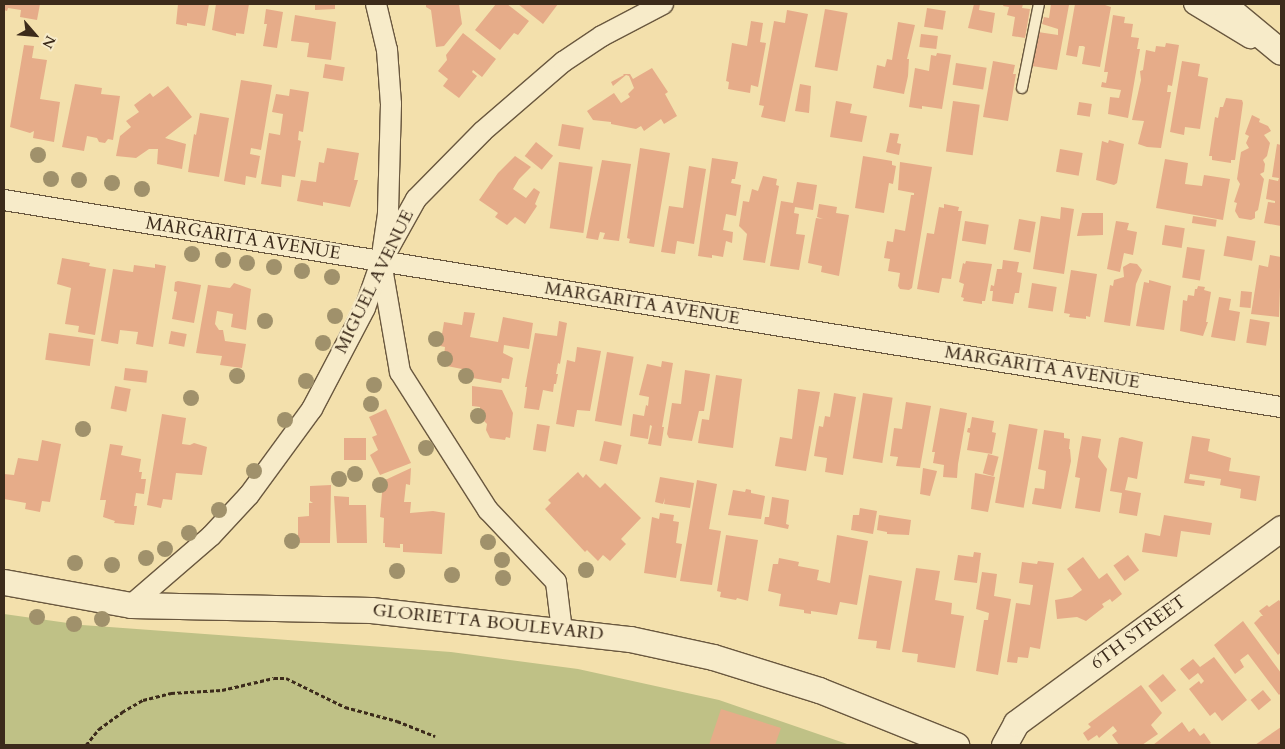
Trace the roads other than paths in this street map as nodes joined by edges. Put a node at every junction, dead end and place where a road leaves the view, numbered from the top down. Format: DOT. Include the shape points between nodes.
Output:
graph roads {
  1 [pos="376,4"];
  2 [pos="663,4"];
  3 [pos="1039,4"];
  4 [pos="1194,4"];
  5 [pos="1223,4"];
  6 [pos="1242,4"];
  7 [pos="1281,47"];
  8 [pos="1281,52"];
  9 [pos="1281,56"];
  10 [pos="1022,88"];
  11 [pos="4,200"];
  12 [pos="381,262"];
  13 [pos="1281,407"];
  14 [pos="1281,528"];
  15 [pos="4,582"];
  16 [pos="131,605"];
  17 [pos="562,631"];
  18 [pos="956,745"];
  19 [pos="1004,745"];
  1 -- 12 [label="street" via="387,50 391,104 388,214"];
  2 -- 12 [label="street, MIGUEL AVENUE" via="602,36 563,62 482,131 416,199"];
  3 -- 10 [label="lane"];
  4 -- 9 [label="street"];
  5 -- 8 [label="street"];
  6 -- 7 [label="street"];
  11 -- 12 [label="street, MARGARITA AVENUE"];
  12 -- 13 [label="street, MARGARITA AVENUE"];
  12 -- 16 [label="street, MIGUEL AVENUE" via="365,308 312,410 250,495 212,536"];
  12 -- 17 [label="street" via="400,372 488,510 556,582"];
  14 -- 19 [label="street, 6TH STREET" via="1016,723"];
  15 -- 16 [label="street, GLORIETTA BOULEVARD"];
  16 -- 17 [label="street, GLORIETTA BOULEVARD" via="370,610"];
  17 -- 18 [label="street, GLORIETTA BOULEVARD" via="630,639 713,657 819,690"];
}
